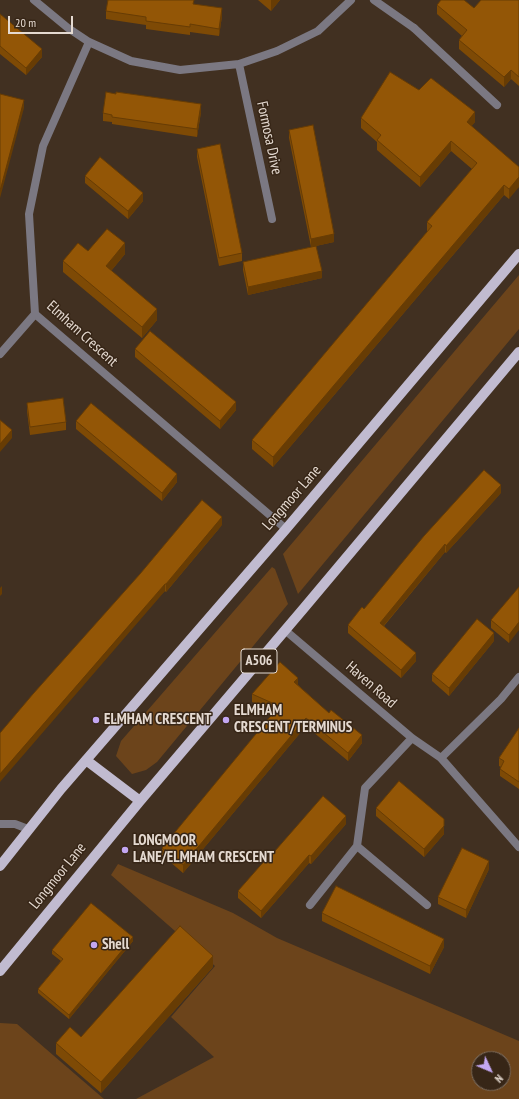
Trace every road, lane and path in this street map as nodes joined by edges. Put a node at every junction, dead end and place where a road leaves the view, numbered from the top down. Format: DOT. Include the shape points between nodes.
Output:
graph roads {
  1 [pos="34,0"];
  2 [pos="351,0"];
  3 [pos="374,0"];
  4 [pos="89,42"];
  5 [pos="239,64"];
  6 [pos="497,105"];
  7 [pos="272,219"];
  8 [pos="519,254"];
  9 [pos="35,314"];
  10 [pos="519,352"];
  11 [pos="0,354"];
  12 [pos="286,529"];
  13 [pos="286,630"];
  14 [pos="519,677"];
  15 [pos="412,738"];
  16 [pos="440,758"];
  17 [pos="86,760"];
  18 [pos="140,801"];
  19 [pos="0,824"];
  20 [pos="28,829"];
  21 [pos="357,846"];
  22 [pos="519,847"];
  23 [pos="0,866"];
  24 [pos="310,905"];
  25 [pos="427,905"];
  26 [pos="0,971"];
  1 -- 4 [label="street"];
  2 -- 5 [label="street" via="318,31 277,51"];
  3 -- 6 [label="street" via="414,28"];
  4 -- 5 [label="street" via="131,61 180,70"];
  4 -- 9 [label="street, Elmham Crescent" via="43,146 29,214"];
  5 -- 7 [label="street, Formosa Drive"];
  8 -- 12 [label="main road, Longmoor Lane"];
  9 -- 11 [label="street"];
  9 -- 12 [label="street, Elmham Crescent"];
  10 -- 13 [label="main road, Longmoor Lane / A506"];
  12 -- 17 [label="main road, Longmoor Lane"];
  13 -- 15 [label="street, Haven Road"];
  13 -- 18 [label="main road, Longmoor Lane / A506"];
  14 -- 16 [label="street" via="501,699"];
  15 -- 16 [label="street, Haven Road"];
  15 -- 21 [label="street" via="365,788"];
  16 -- 22 [label="street, Haven Road"];
  17 -- 18 [label="main road"];
  17 -- 20 [label="main road, Longmoor Lane"];
  18 -- 26 [label="main road, Longmoor Lane / A506"];
  19 -- 20 [label="street" via="15,824"];
  20 -- 23 [label="main road, Longmoor Lane"];
  21 -- 24 [label="street"];
  21 -- 25 [label="street"];
}
